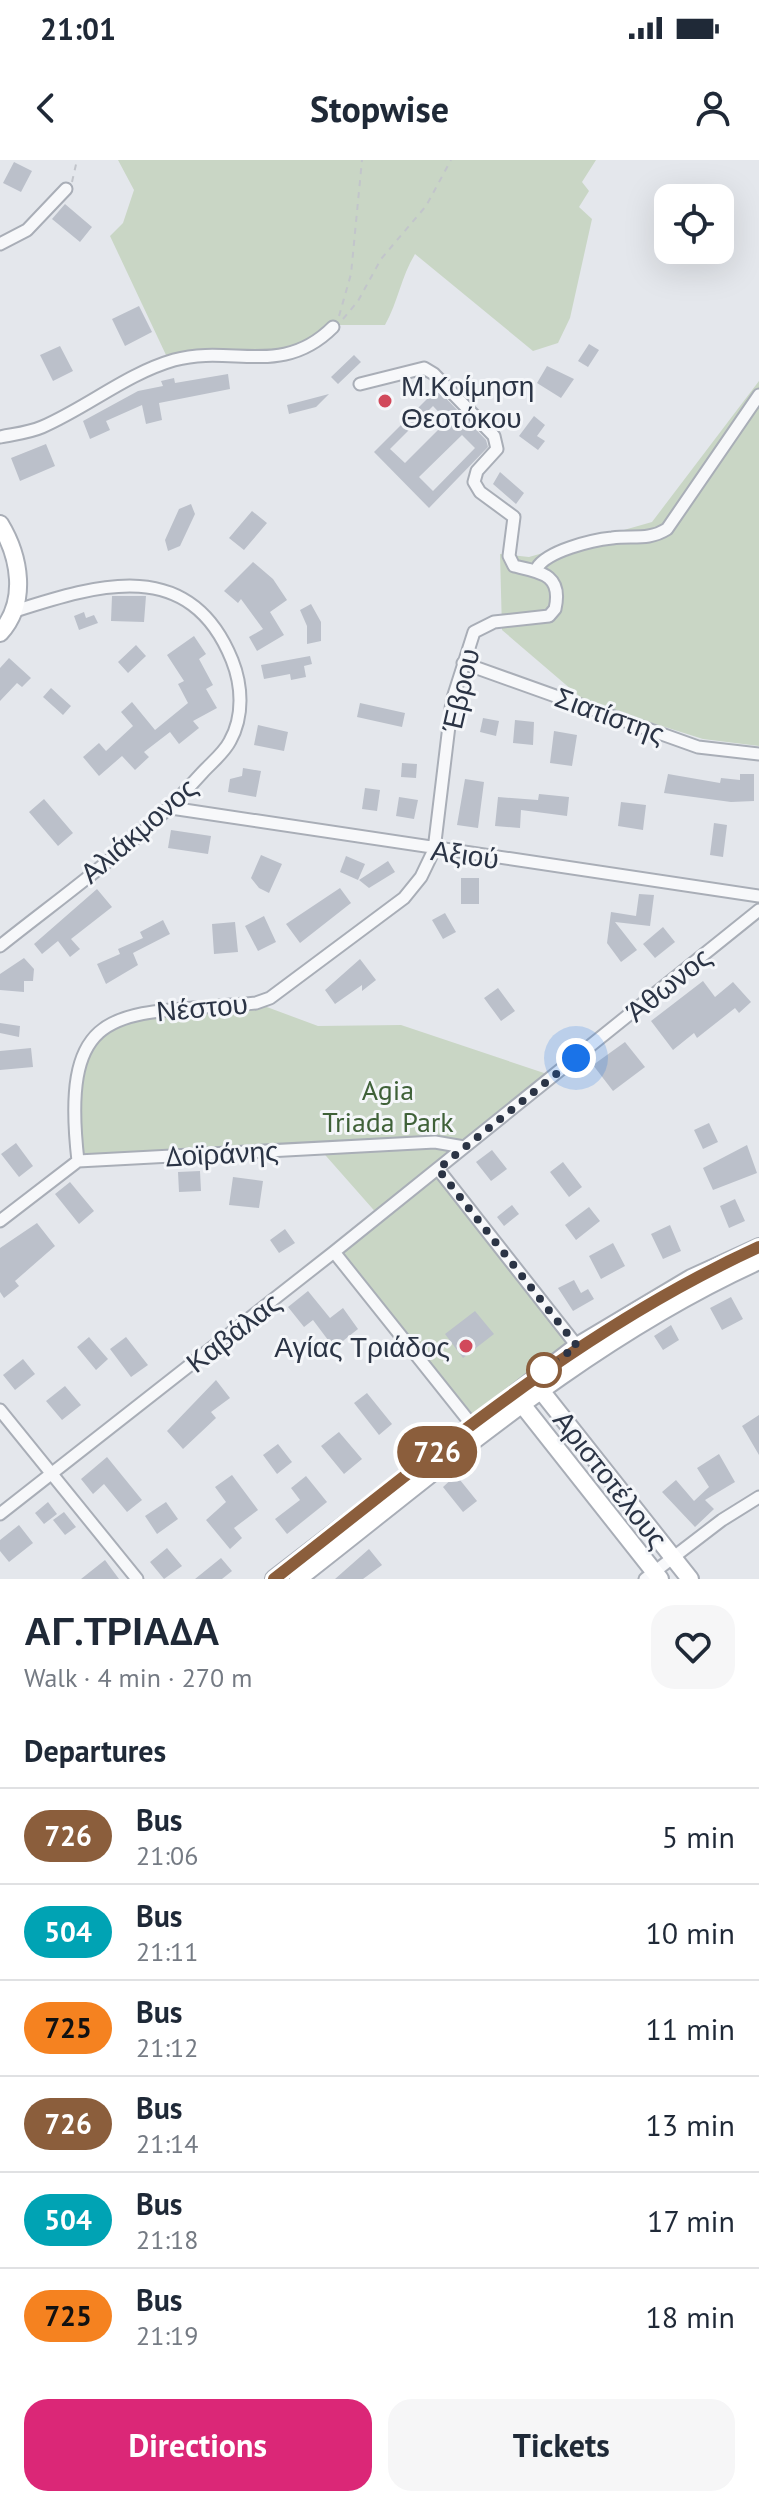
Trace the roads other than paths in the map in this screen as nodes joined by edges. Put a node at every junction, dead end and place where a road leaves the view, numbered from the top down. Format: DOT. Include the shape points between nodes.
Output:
graph roads {
  1 [pos="66,189"];
  2 [pos="0,244"];
  3 [pos="333,327"];
  4 [pos="360,384"];
  5 [pos="759,395"];
  6 [pos="0,437"];
  7 [pos="0,524"];
  8 [pos="537,568"];
  9 [pos="15,611"];
  10 [pos="0,633"];
  11 [pos="463,663"];
  12 [pos="759,754"];
  13 [pos="171,808"];
  14 [pos="434,850"];
  15 [pos="759,896"];
  16 [pos="759,910"];
  17 [pos="0,946"];
  18 [pos="464,1147"];
  19 [pos="78,1161"];
  20 [pos="438,1169"];
  21 [pos="0,1221"];
  22 [pos="759,1247"];
  23 [pos="334,1252"];
  24 [pos="759,1261"];
  25 [pos="581,1352"];
  26 [pos="536,1385"];
  27 [pos="518,1399"];
  28 [pos="0,1410"];
  29 [pos="476,1430"];
  30 [pos="50,1474"];
  31 [pos="759,1497"];
  32 [pos="0,1514"];
  33 [pos="673,1557"];
  34 [pos="653,1577"];
  35 [pos="137,1579"];
  36 [pos="274,1579"];
  37 [pos="298,1579"];
  38 [pos="690,1579"];
  1 -- 2 [label="street" via="27,230"];
  3 -- 6 [label="street" via="320,341 282,355 176,360 137,374 40,428"];
  4 -- 8 [label="street, Έβρου" via="424,368 464,405 498,444 477,471 476,487 514,517 509,556 514,566"];
  5 -- 8 [label="street" via="667,529 648,538 604,539 545,559"];
  7 -- 9 [label="street" via="17,565"];
  8 -- 11 [label="street, Έβρου" via="554,585 555,609 549,616 478,627"];
  9 -- 10 [label="street"];
  9 -- 13 [label="street, Αλιάκμονος" via="91,588 130,584 166,591 192,602 208,617 240,680 239,716 230,742"];
  11 -- 12 [label="street, Σιατίστης" via="698,747"];
  11 -- 14 [label="street, Έβρου" via="452,701"];
  13 -- 14 [label="street, Αξιού"];
  13 -- 17 [label="street, Αλιάκμονος"];
  14 -- 15 [label="street, Αξιού"];
  14 -- 19 [label="street, Νέστου" via="404,898 277,995 256,1003 138,1013 102,1031 78,1062"];
  16 -- 18 [label="street, Άθωνος"];
  18 -- 19 [label="street, Δοϊράνης" via="435,1142"];
  18 -- 20 [label="street, Καβάλας"];
  19 -- 21 [label="street"];
  20 -- 23 [label="street, Καβάλας"];
  20 -- 25 [label="street"];
  22 -- 25 [label="street" via="691,1278"];
  23 -- 29 [label="street"];
  23 -- 30 [label="street, Καβάλας"];
  24 -- 25 [label="street"];
  25 -- 26 [label="street"];
  26 -- 27 [label="street"];
  26 -- 33 [label="street, Αριστοτέλους"];
  27 -- 29 [label="street"];
  27 -- 34 [label="street, Αριστοτέλους"];
  28 -- 30 [label="street"];
  29 -- 36 [label="street"];
  29 -- 37 [label="street"];
  30 -- 32 [label="street, Καβάλας"];
  30 -- 35 [label="street"];
  31 -- 33 [label="street"];
  33 -- 34 [label="street"];
  33 -- 38 [label="street, Αριστοτέλους"];
}
